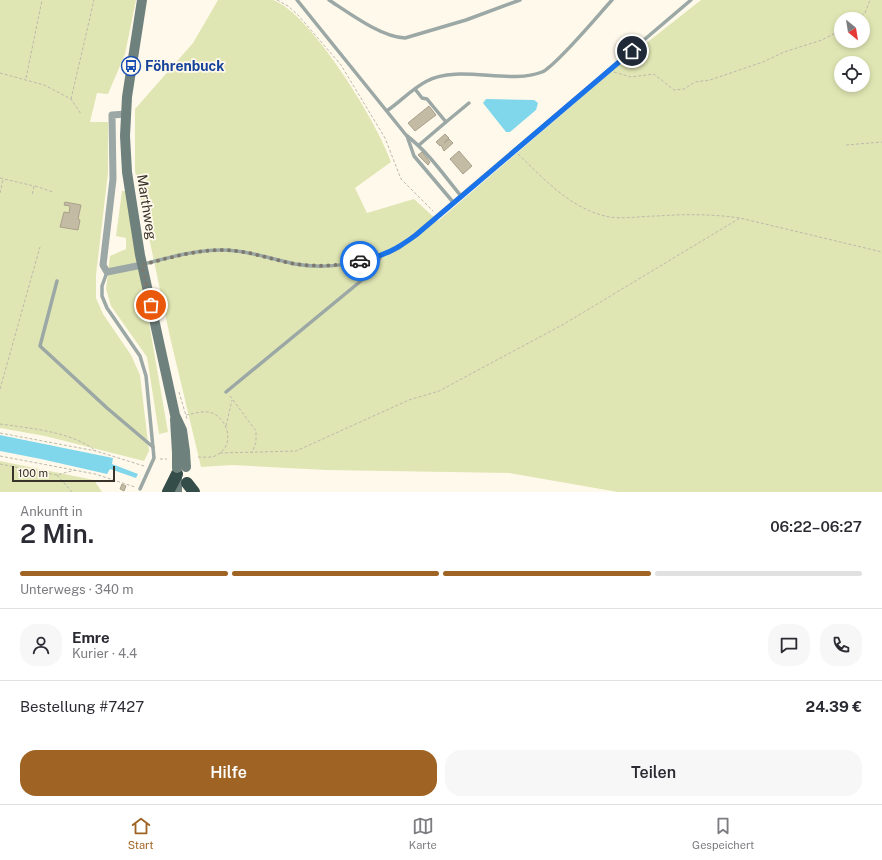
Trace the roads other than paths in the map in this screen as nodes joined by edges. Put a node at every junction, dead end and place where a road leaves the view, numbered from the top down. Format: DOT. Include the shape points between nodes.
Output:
graph roads {
  1 [pos="142,0"];
  2 [pos="297,0"];
  3 [pos="328,0"];
  4 [pos="520,0"];
  5 [pos="612,0"];
  6 [pos="691,0"];
  7 [pos="415,89"];
  8 [pos="470,102"];
  9 [pos="388,110"];
  10 [pos="126,114"];
  11 [pos="446,122"];
  12 [pos="406,135"];
  13 [pos="419,145"];
  14 [pos="461,196"];
  15 [pos="453,202"];
  16 [pos="382,256"];
  17 [pos="142,265"];
  18 [pos="107,272"];
  19 [pos="57,281"];
  20 [pos="226,392"];
  21 [pos="153,447"];
  22 [pos="180,470"];
  23 [pos="140,489"];
  24 [pos="189,489"];
  25 [pos="168,492"];
  26 [pos="177,492"];
  1 -- 10 [label="main road, Marthweg" via="129,75"];
  2 -- 9 [label="lane"];
  3 -- 4 [label="lane" via="377,29 398,38 466,20"];
  5 -- 7 [label="lane" via="554,63 541,72 525,75 439,77 427,80"];
  6 -- 14 [label="lane"];
  7 -- 9 [label="lane"];
  7 -- 11 [label="lane"];
  8 -- 11 [label="lane"];
  9 -- 12 [label="lane"];
  10 -- 17 [label="main road, Marthweg" via="128,184"];
  10 -- 18 [label="street" via="112,115 113,179 103,265"];
  11 -- 13 [label="lane"];
  12 -- 13 [label="lane"];
  12 -- 15 [label="lane" via="414,156"];
  13 -- 14 [label="lane"];
  14 -- 15 [label="lane"];
  15 -- 16 [label="lane" via="398,248"];
  16 -- 17 [label="lane" via="352,263 322,265 296,264 228,251 190,254"];
  16 -- 20 [label="lane" via="373,271"];
  17 -- 18 [label="street"];
  17 -- 22 [label="main road, Marthweg, bridge" via="175,415 182,430"];
  18 -- 21 [label="lane" via="102,286 102,296 107,308 140,356 146,376"];
  19 -- 21 [label="lane" via="40,346"];
  21 -- 23 [label="lane" via="154,458"];
  22 -- 24 [label="main road, Marthweg"];
  22 -- 25 [label="highway"];
  22 -- 26 [label="main road, Marthweg"];
}
